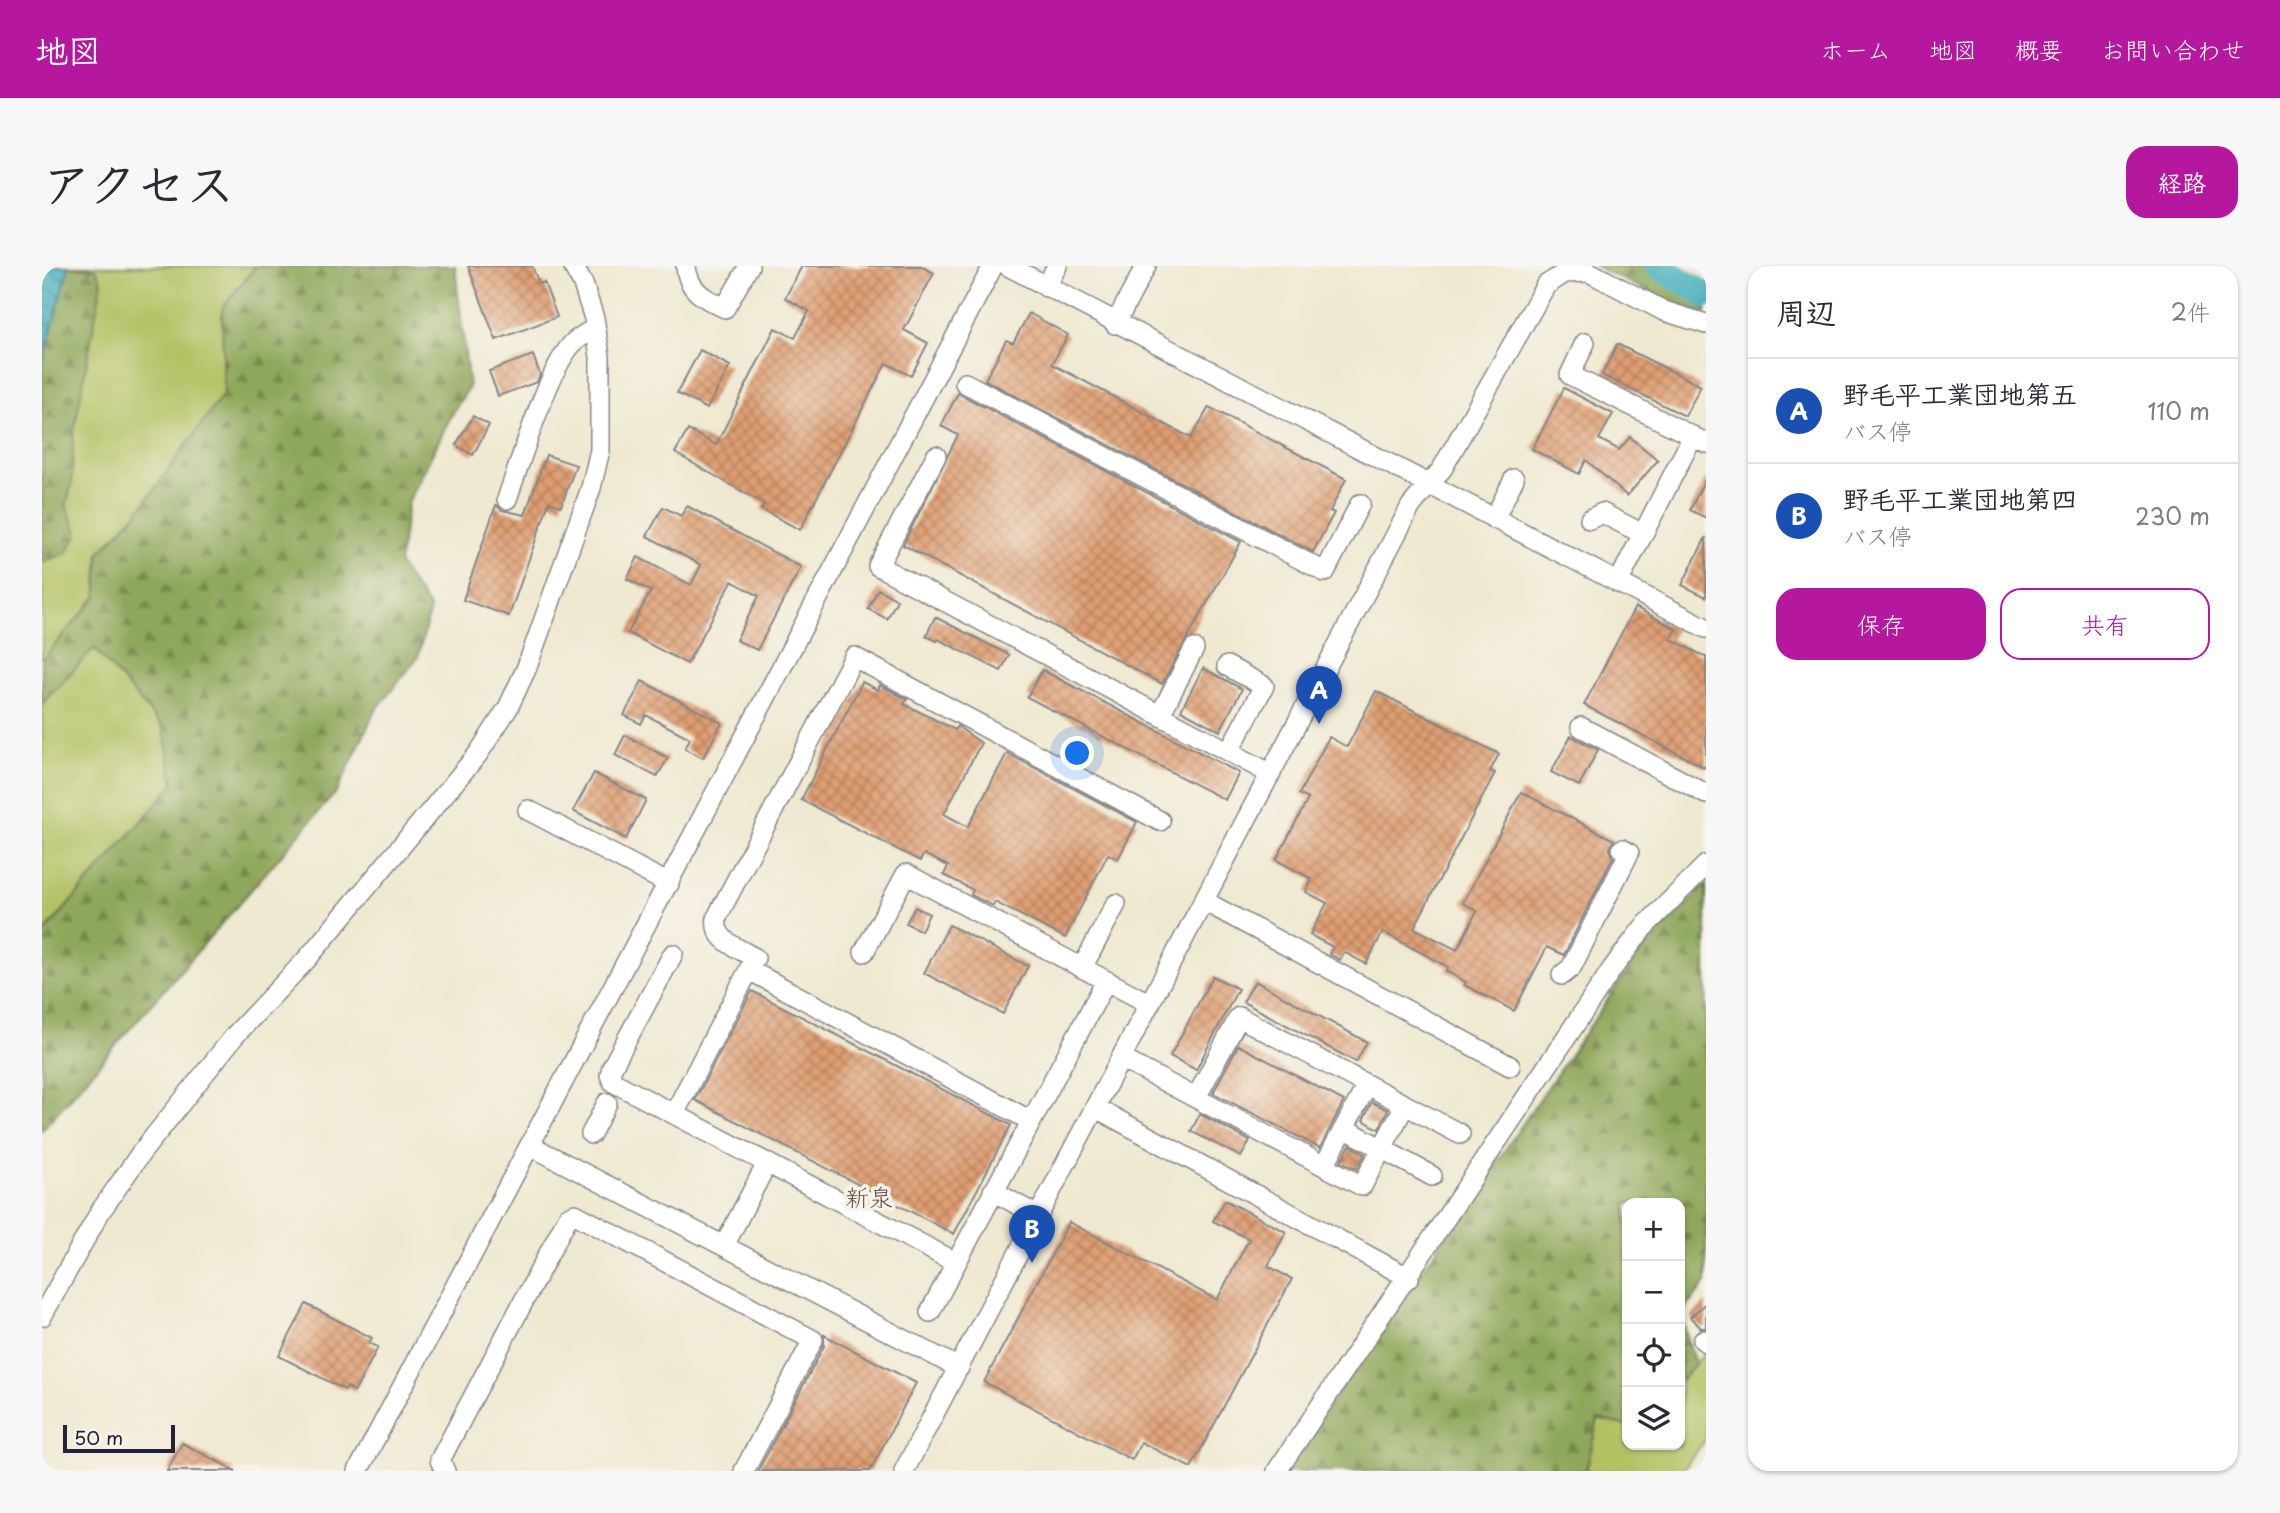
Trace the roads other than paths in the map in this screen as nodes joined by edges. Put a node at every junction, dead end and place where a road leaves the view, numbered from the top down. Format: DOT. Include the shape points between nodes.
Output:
graph roads {
  1 [pos="573,266"];
  2 [pos="686,266"];
  3 [pos="749,266"];
  4 [pos="993,266"];
  5 [pos="1008,266"];
  6 [pos="1057,266"];
  7 [pos="1146,266"];
  8 [pos="1046,287"];
  9 [pos="1115,324"];
  10 [pos="1706,324"];
  11 [pos="595,328"];
  12 [pos="1585,343"];
  13 [pos="965,383"];
  14 [pos="1699,440"];
  15 [pos="936,456"];
  16 [pos="1514,479"];
  17 [pos="1427,484"];
  18 [pos="507,499"];
  19 [pos="1360,505"];
  20 [pos="1494,519"];
  21 [pos="1590,519"];
  22 [pos="1643,534"];
  23 [pos="1618,583"];
  24 [pos="1706,628"];
  25 [pos="1194,649"];
  26 [pos="1227,666"];
  27 [pos="1160,715"];
  28 [pos="1581,727"];
  29 [pos="1228,751"];
  30 [pos="1271,774"];
  31 [pos="1706,794"];
  32 [pos="528,810"];
  33 [pos="1160,821"];
  34 [pos="1622,849"];
  35 [pos="1706,865"];
  36 [pos="669,884"];
  37 [pos="1204,901"];
  38 [pos="1116,904"];
  39 [pos="864,952"];
  40 [pos="673,954"];
  41 [pos="1082,968"];
  42 [pos="749,970"];
  43 [pos="1562,975"];
  44 [pos="1106,981"];
  45 [pos="1150,1004"];
  46 [pos="1122,1059"];
  47 [pos="1510,1066"];
  48 [pos="1367,1085"];
  49 [pos="1196,1098"];
  50 [pos="607,1103"];
  51 [pos="1405,1105"];
  52 [pos="1096,1108"];
  53 [pos="674,1114"];
  54 [pos="1031,1121"];
  55 [pos="1344,1128"];
  56 [pos="591,1134"];
  57 [pos="1460,1134"];
  58 [pos="531,1146"];
  59 [pos="1382,1149"];
  60 [pos="767,1163"];
  61 [pos="1324,1166"];
  62 [pos="1433,1176"];
  63 [pos="993,1191"];
  64 [pos="1038,1216"];
  65 [pos="724,1246"];
  66 [pos="955,1262"];
  67 [pos="1409,1278"];
  68 [pos="930,1312"];
  69 [pos="42,1315"];
  70 [pos="959,1368"];
  71 [pos="358,1471"];
  72 [pos="445,1471"];
  73 [pos="744,1471"];
  74 [pos="904,1471"];
  75 [pos="1278,1471"];
  1 -- 11 [label="street"];
  2 -- 3 [label="street" via="692,288 725,308"];
  4 -- 36 [label="street"];
  5 -- 8 [label="street"];
  6 -- 8 [label="street"];
  7 -- 9 [label="street"];
  8 -- 9 [label="street"];
  9 -- 17 [label="street"];
  10 -- 17 [label="street" via="1664,311 1589,272 1555,277 1546,285 1442,469"];
  11 -- 18 [label="street" via="573,343 564,356"];
  11 -- 69 [label="street" via="602,396 600,450 591,488 508,708 478,754 307,959 227,1045 141,1153 100,1212"];
  12 -- 14 [label="street" via="1570,374"];
  13 -- 19 [label="street" via="1325,572"];
  14 -- 22 [label="street"];
  15 -- 27 [label="street" via="878,566"];
  16 -- 20 [label="street"];
  17 -- 20 [label="street"];
  17 -- 30 [label="street" via="1411,506"];
  20 -- 23 [label="street"];
  21 -- 22 [label="street" via="1602,513"];
  22 -- 23 [label="street"];
  23 -- 24 [label="street"];
  25 -- 27 [label="street"];
  26 -- 29 [label="street" via="1264,686"];
  27 -- 29 [label="street"];
  28 -- 31 [label="street"];
  29 -- 30 [label="street"];
  30 -- 37 [label="street"];
  32 -- 36 [label="street"];
  33 -- 42 [label="street" via="854,657 717,917 719,937 755,958"];
  34 -- 43 [label="street" via="1629,853 1571,968"];
  35 -- 67 [label="street" via="1643,928 1612,969"];
  36 -- 58 [label="street"];
  37 -- 45 [label="street"];
  37 -- 47 [label="street"];
  38 -- 41 [label="street"];
  39 -- 41 [label="street" via="906,874"];
  40 -- 53 [label="street" via="610,1075 613,1082"];
  41 -- 44 [label="street"];
  42 -- 53 [label="street"];
  42 -- 54 [label="street"];
  44 -- 45 [label="street"];
  44 -- 54 [label="street"];
  45 -- 46 [label="street"];
  46 -- 49 [label="street"];
  46 -- 52 [label="street"];
  48 -- 49 [label="street" via="1238,1017"];
  48 -- 51 [label="street"];
  48 -- 55 [label="street"];
  49 -- 61 [label="street"];
  50 -- 56 [label="street"];
  51 -- 57 [label="street"];
  51 -- 59 [label="street"];
  52 -- 64 [label="street"];
  52 -- 67 [label="street"];
  53 -- 60 [label="street"];
  54 -- 63 [label="street"];
  55 -- 59 [label="street"];
  55 -- 61 [label="street"];
  58 -- 65 [label="street"];
  58 -- 71 [label="street"];
  59 -- 61 [label="street" via="1362,1186"];
  59 -- 62 [label="street"];
  60 -- 65 [label="street"];
  60 -- 66 [label="street"];
  63 -- 64 [label="street"];
  63 -- 66 [label="street"];
  64 -- 70 [label="street"];
  65 -- 70 [label="street"];
  66 -- 68 [label="street"];
  67 -- 75 [label="street"];
  70 -- 74 [label="street"];
  72 -- 73 [label="street" via="440,1460 568,1217 575,1214 813,1340"];
}
